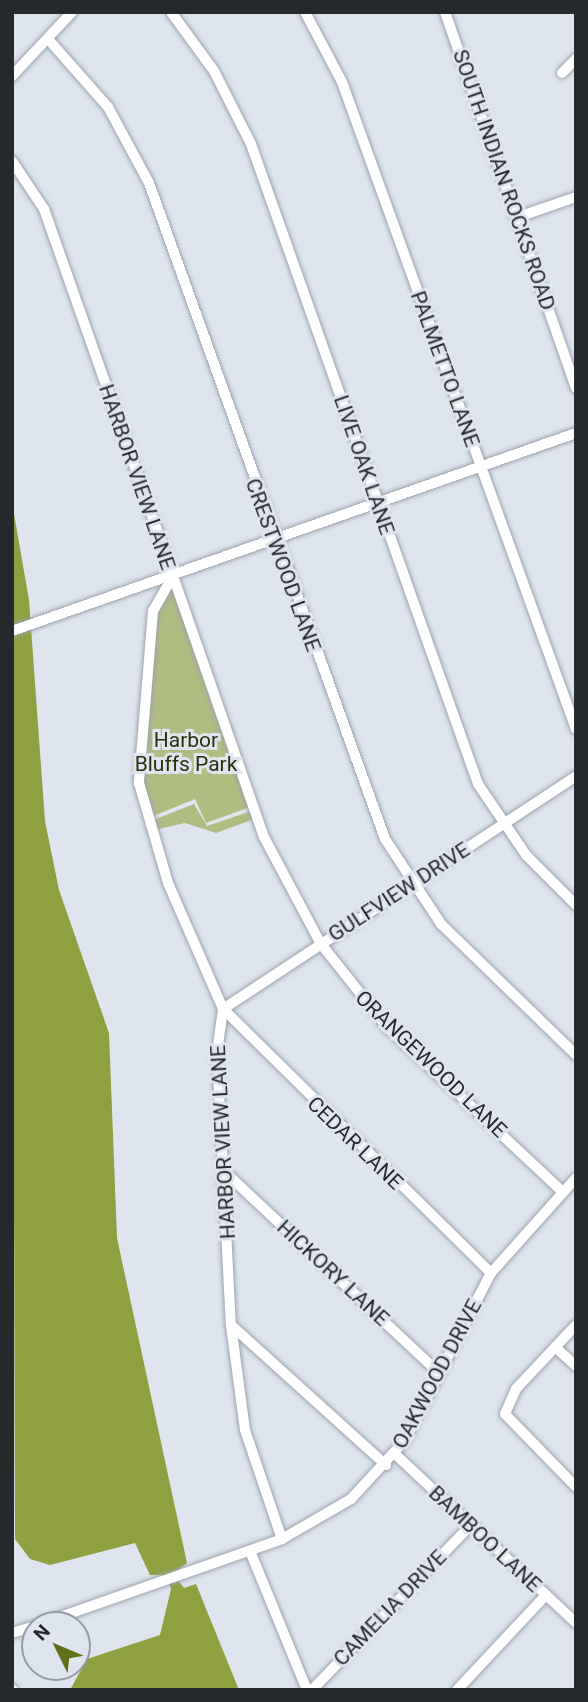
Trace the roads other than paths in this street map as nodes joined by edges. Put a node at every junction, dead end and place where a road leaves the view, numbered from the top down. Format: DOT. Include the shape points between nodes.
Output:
graph roads {
  1 [pos="72,12"];
  2 [pos="171,12"];
  3 [pos="305,12"];
  4 [pos="445,12"];
  5 [pos="48,38"];
  6 [pos="576,59"];
  7 [pos="562,73"];
  8 [pos="12,76"];
  9 [pos="12,161"];
  10 [pos="576,197"];
  11 [pos="517,217"];
  12 [pos="576,387"];
  13 [pos="576,433"];
  14 [pos="480,468"];
  15 [pos="377,504"];
  16 [pos="273,538"];
  17 [pos="173,576"];
  18 [pos="12,631"];
  19 [pos="576,729"];
  20 [pos="576,776"];
  21 [pos="502,825"];
  22 [pos="413,883"];
  23 [pos="576,905"];
  24 [pos="321,944"];
  25 [pos="223,1009"];
  26 [pos="576,1055"];
  27 [pos="226,1173"];
  28 [pos="576,1178"];
  29 [pos="563,1192"];
  30 [pos="491,1273"];
  31 [pos="231,1325"];
  32 [pos="576,1325"];
  33 [pos="555,1347"];
  34 [pos="576,1366"];
  35 [pos="439,1373"];
  36 [pos="395,1454"];
  37 [pos="386,1465"];
  38 [pos="576,1487"];
  39 [pos="469,1527"];
  40 [pos="282,1539"];
  41 [pos="250,1551"];
  42 [pos="547,1595"];
  43 [pos="80,1611"];
  44 [pos="576,1623"];
  45 [pos="309,1690"];
  46 [pos="457,1690"];
  1 -- 5 [label="street"];
  2 -- 15 [label="street, LIVE OAK LANE" via="214,71 251,144"];
  3 -- 14 [label="street, PALMETTO LANE" via="342,82"];
  4 -- 11 [label="street, SOUTH INDIAN ROCKS ROAD"];
  5 -- 8 [label="street"];
  5 -- 16 [label="street, CRESTWOOD LANE" via="108,107 140,162"];
  6 -- 7 [label="street"];
  9 -- 17 [label="street, HARBOR VIEW LANE" via="44,209"];
  10 -- 11 [label="street"];
  11 -- 12 [label="street, SOUTH INDIAN ROCKS ROAD"];
  13 -- 14 [label="street"];
  14 -- 15 [label="street"];
  14 -- 19 [label="street, PALMETTO LANE"];
  15 -- 16 [label="street"];
  15 -- 21 [label="street, LIVE OAK LANE" via="461,742"];
  16 -- 17 [label="street"];
  16 -- 22 [label="street, CRESTWOOD LANE" via="361,784"];
  17 -- 18 [label="street"];
  17 -- 24 [label="street, ORANGEWOOD LANE" via="264,837"];
  17 -- 25 [label="street, HARBOR VIEW LANE" via="153,611 139,783 168,883"];
  20 -- 21 [label="street, GULFVIEW DRIVE"];
  21 -- 22 [label="street, GULFVIEW DRIVE"];
  21 -- 23 [label="street, LIVE OAK LANE"];
  22 -- 24 [label="street, GULFVIEW DRIVE"];
  22 -- 26 [label="street, CRESTWOOD LANE" via="472,957"];
  24 -- 25 [label="street, GULFVIEW DRIVE"];
  24 -- 29 [label="street, ORANGEWOOD LANE" via="387,1027"];
  25 -- 27 [label="street, HARBOR VIEW LANE" via="217,1052"];
  25 -- 30 [label="street, CEDAR LANE"];
  27 -- 31 [label="street, HARBOR VIEW LANE"];
  27 -- 35 [label="street, HICKORY LANE"];
  28 -- 29 [label="street, OAKWOOD DRIVE"];
  29 -- 30 [label="street, OAKWOOD DRIVE"];
  30 -- 35 [label="street, OAKWOOD DRIVE"];
  31 -- 37 [label="street"];
  31 -- 40 [label="street, HARBOR VIEW LANE" via="245,1430"];
  32 -- 33 [label="street"];
  33 -- 34 [label="street"];
  33 -- 38 [label="street" via="516,1389 505,1414"];
  35 -- 36 [label="street, OAKWOOD DRIVE"];
  36 -- 37 [label="street, OAKWOOD DRIVE"];
  36 -- 39 [label="street, BAMBOO LANE"];
  37 -- 40 [label="street, OAKWOOD DRIVE" via="351,1499"];
  39 -- 42 [label="street, BAMBOO LANE"];
  39 -- 45 [label="street, CAMELIA DRIVE"];
  40 -- 41 [label="street, OAKWOOD DRIVE"];
  41 -- 43 [label="street, OAKWOOD DRIVE"];
  41 -- 45 [label="street"];
  42 -- 44 [label="street, BAMBOO LANE"];
  42 -- 46 [label="street"];
}
